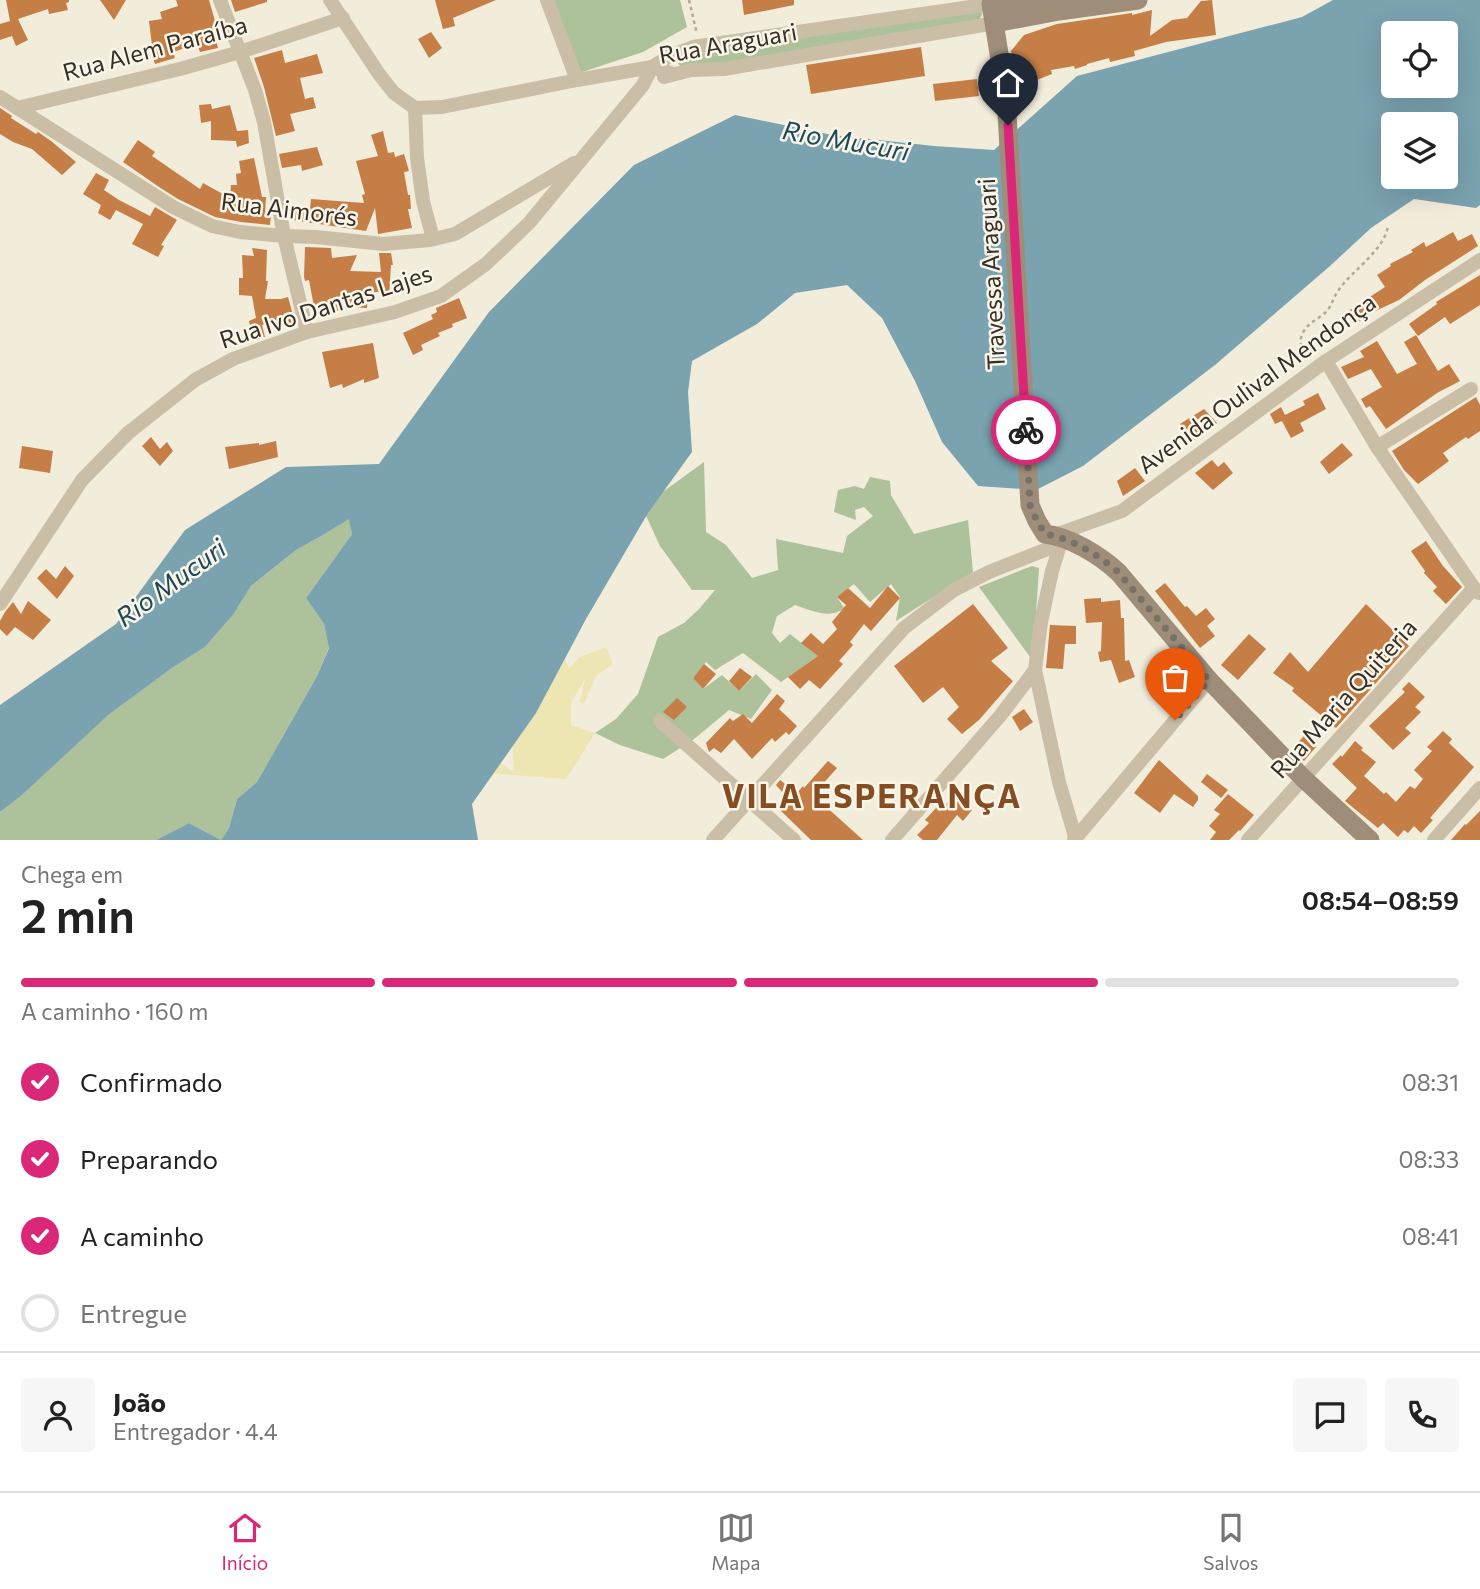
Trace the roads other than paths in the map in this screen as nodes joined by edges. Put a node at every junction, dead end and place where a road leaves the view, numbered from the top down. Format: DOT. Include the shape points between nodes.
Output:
graph roads {
  1 [pos="220,0"];
  2 [pos="330,0"];
  3 [pos="547,0"];
  4 [pos="1070,0"];
  5 [pos="1139,0"];
  6 [pos="993,9"];
  7 [pos="343,18"];
  8 [pos="240,52"];
  9 [pos="652,66"];
  10 [pos="673,74"];
  11 [pos="577,80"];
  12 [pos="643,85"];
  13 [pos="0,97"];
  14 [pos="17,108"];
  15 [pos="415,108"];
  16 [pos="585,157"];
  17 [pos="284,236"];
  18 [pos="433,239"];
  19 [pos="1480,260"];
  20 [pos="307,332"];
  21 [pos="1326,361"];
  22 [pos="1471,389"];
  23 [pos="1377,447"];
  24 [pos="1059,537"];
  25 [pos="1477,591"];
  26 [pos="0,604"];
  27 [pos="1035,670"];
  28 [pos="1209,680"];
  29 [pos="660,721"];
  30 [pos="1303,778"];
  31 [pos="1480,788"];
  32 [pos="750,799"];
  33 [pos="713,840"];
  34 [pos="794,840"];
  35 [pos="892,840"];
  36 [pos="1075,840"];
  37 [pos="1248,840"];
  38 [pos="1370,840"];
  39 [pos="1434,840"];
  1 -- 8 [label="street"];
  2 -- 7 [label="street"];
  3 -- 11 [label="street"];
  4 -- 6 [label="street, Rua Araguari"];
  5 -- 6 [label="street, Rua Araguari"];
  6 -- 9 [label="street, Rua Araguari" via="692,47"];
  6 -- 10 [label="street, Rua Araguari" via="724,69"];
  6 -- 24 [label="street, Travessa Araguari" via="1006,97 1030,505 1045,534"];
  7 -- 8 [label="street, Rua Alem Paraíba"];
  7 -- 15 [label="street" via="394,93"];
  8 -- 14 [label="street, Rua Alem Paraíba"];
  8 -- 17 [label="street" via="264,122"];
  9 -- 10 [label="street"];
  9 -- 11 [label="street"];
  9 -- 12 [label="street, Rua Araguari"];
  10 -- 12 [label="street, Rua Araguari"];
  11 -- 15 [label="street" via="442,107"];
  12 -- 16 [label="street, Rua Ivo Dantas Lajes"];
  13 -- 14 [label="street, Rua Aimorés"];
  14 -- 17 [label="street, Rua Aimorés" via="173,207 212,226"];
  15 -- 18 [label="street" via="417,158"];
  16 -- 18 [label="street, Rua Aimorés" via="455,234"];
  16 -- 20 [label="street, Rua Ivo Dantas Lajes" via="529,223 486,264 442,296"];
  17 -- 18 [label="street, Rua Aimorés" via="383,244"];
  17 -- 20 [label="street"];
  19 -- 21 [label="street, Avenida Oulival Mendonça"];
  20 -- 26 [label="street, Rua Ivo Dantas Lajes" via="233,359 195,380 128,433 82,480"];
  21 -- 23 [label="street"];
  21 -- 24 [label="street, Avenida Oulival Mendonça" via="1122,511"];
  22 -- 23 [label="street"];
  23 -- 25 [label="street"];
  24 -- 27 [label="street"];
  24 -- 28 [label="street" via="1093,552 1119,573"];
  24 -- 32 [label="street, Avenida Oulival Mendonça" via="1050,548 954,590 904,628"];
  25 -- 30 [label="street, Rua Maria Quiteria"];
  27 -- 35 [label="street"];
  27 -- 36 [label="street"];
  28 -- 30 [label="street"];
  28 -- 36 [label="street"];
  29 -- 32 [label="street"];
  30 -- 37 [label="street, Rua Maria Quiteria"];
  30 -- 38 [label="street"];
  31 -- 39 [label="street"];
  32 -- 33 [label="street, Avenida Oulival Mendonça"];
  32 -- 34 [label="street"];
}
